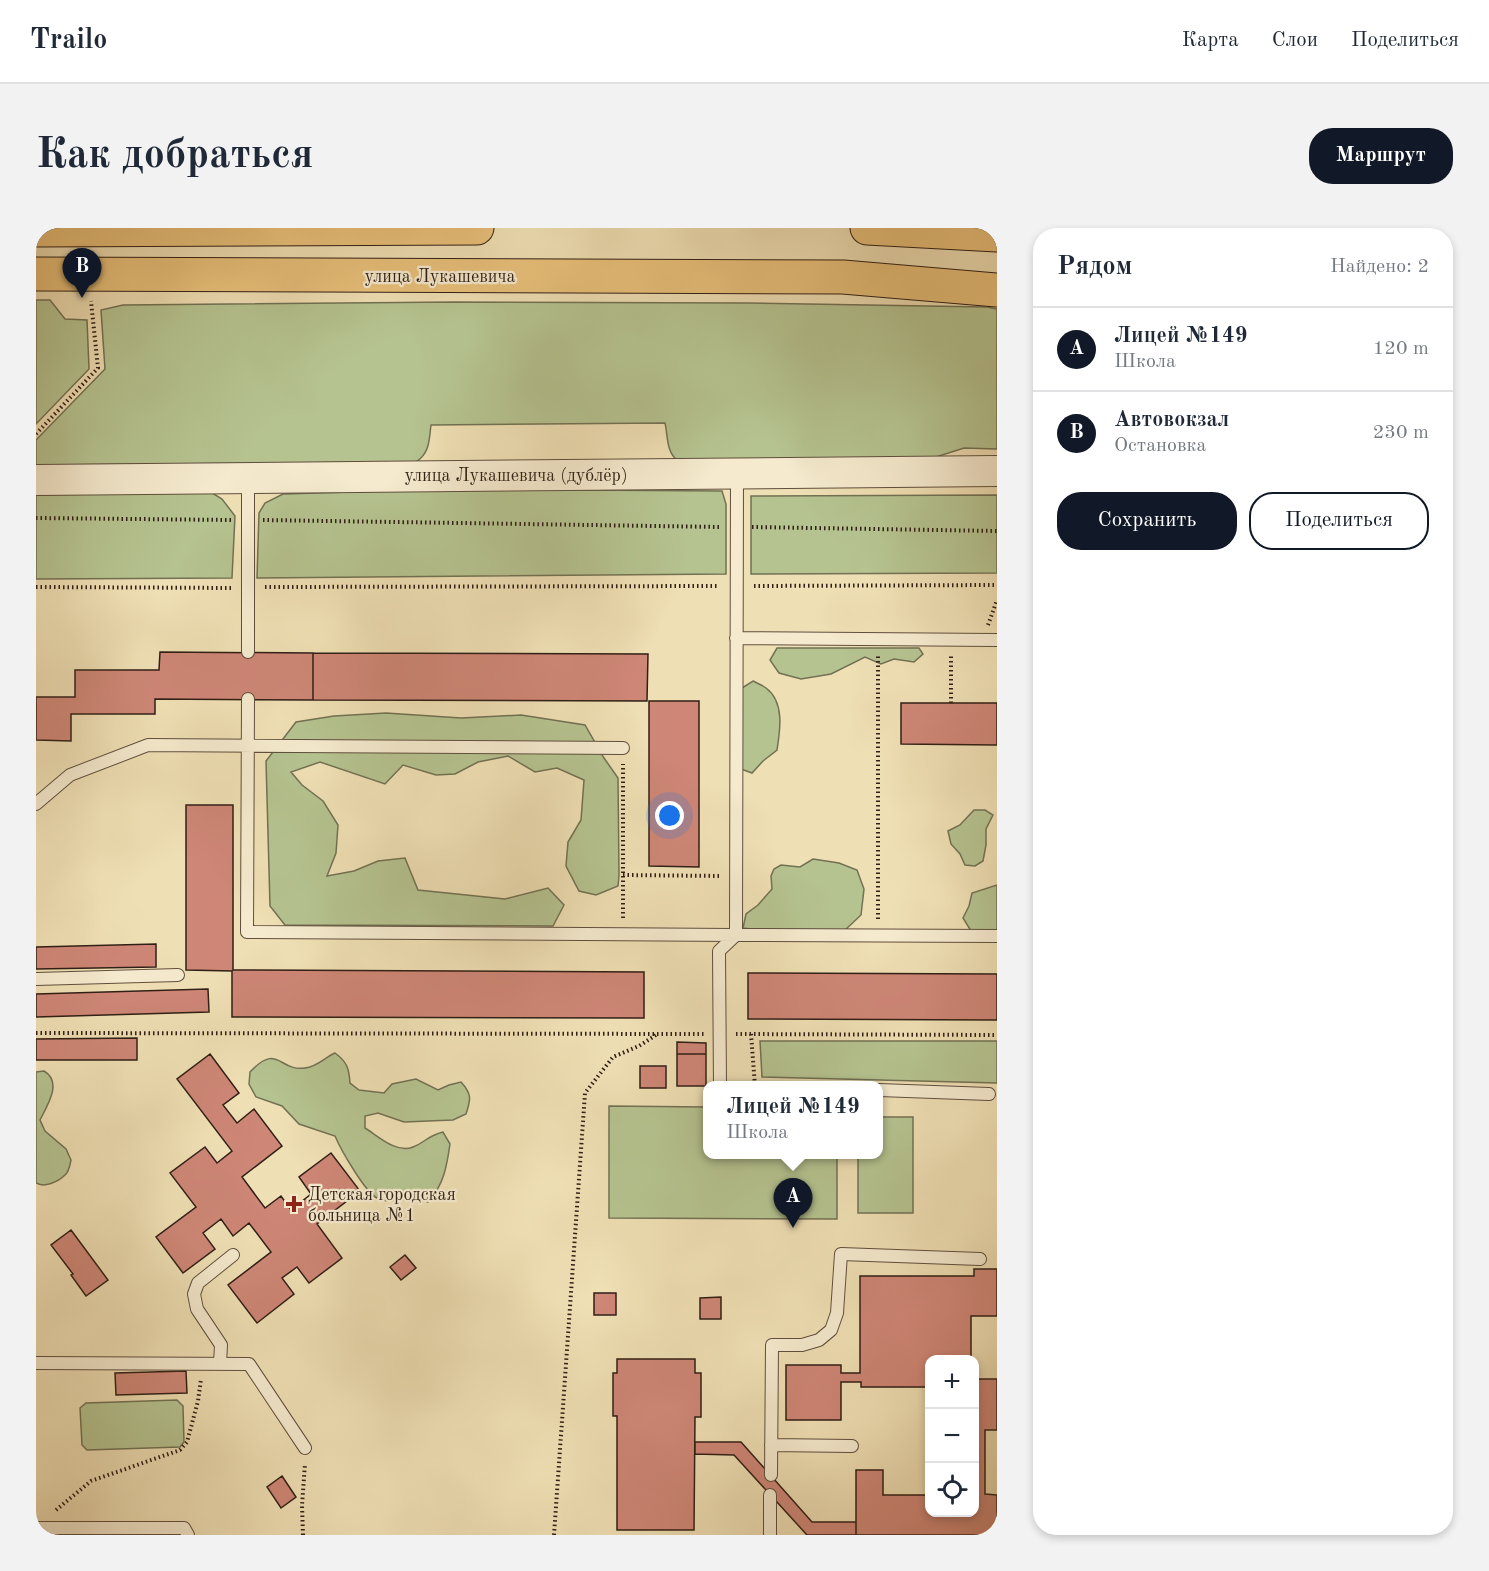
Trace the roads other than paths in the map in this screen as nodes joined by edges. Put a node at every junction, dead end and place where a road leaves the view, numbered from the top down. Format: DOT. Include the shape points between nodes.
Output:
graph roads {
  1 [pos="477,228"];
  2 [pos="867,228"];
  3 [pos="36,230"];
  4 [pos="997,235"];
  5 [pos="997,270"];
  6 [pos="36,274"];
  7 [pos="843,277"];
  8 [pos="997,290"];
  9 [pos="997,471"];
  10 [pos="737,473"];
  11 [pos="248,477"];
  12 [pos="36,480"];
  13 [pos="736,638"];
  14 [pos="997,640"];
  15 [pos="248,652"];
  16 [pos="248,699"];
  17 [pos="248,746"];
  18 [pos="623,747"];
  19 [pos="36,804"];
  20 [pos="736,935"];
  21 [pos="997,936"];
  22 [pos="178,975"];
  23 [pos="36,979"];
  24 [pos="720,1081"];
  25 [pos="883,1090"];
  26 [pos="989,1094"];
  27 [pos="233,1255"];
  28 [pos="980,1259"];
  29 [pos="36,1363"];
  30 [pos="220,1364"];
  31 [pos="771,1445"];
  32 [pos="852,1446"];
  33 [pos="305,1448"];
  34 [pos="771,1475"];
  35 [pos="770,1495"];
  36 [pos="39,1528"];
  37 [pos="189,1535"];
  38 [pos="770,1535"];
  1 -- 3 [label="main road"];
  2 -- 4 [label="main road"];
  5 -- 7 [label="main road, улица Лукашевича"];
  6 -- 7 [label="main road, улица Лукашевича"];
  7 -- 8 [label="main road, улица Лукашевича"];
  9 -- 10 [label="street, улица Лукашевича (дублёр)"];
  10 -- 11 [label="street, улица Лукашевича (дублёр)"];
  10 -- 13 [label="lane"];
  11 -- 12 [label="street, улица Лукашевича (дублёр)"];
  11 -- 15 [label="lane"];
  13 -- 14 [label="lane"];
  13 -- 20 [label="lane"];
  16 -- 17 [label="lane"];
  17 -- 18 [label="lane"];
  17 -- 19 [label="lane" via="148,746 70,775"];
  17 -- 20 [label="lane" via="247,932"];
  20 -- 21 [label="lane"];
  20 -- 24 [label="lane" via="719,951"];
  22 -- 23 [label="lane"];
  25 -- 26 [label="lane"];
  27 -- 30 [label="lane" via="198,1283 194,1294 197,1309 221,1345"];
  28 -- 31 [label="lane" via="841,1254 837,1313 831,1330 819,1340 802,1345 772,1345"];
  29 -- 30 [label="lane"];
  30 -- 33 [label="lane" via="249,1364"];
  31 -- 32 [label="lane"];
  31 -- 34 [label="lane"];
  35 -- 38 [label="lane"];
  36 -- 37 [label="lane" via="184,1528"];
}
